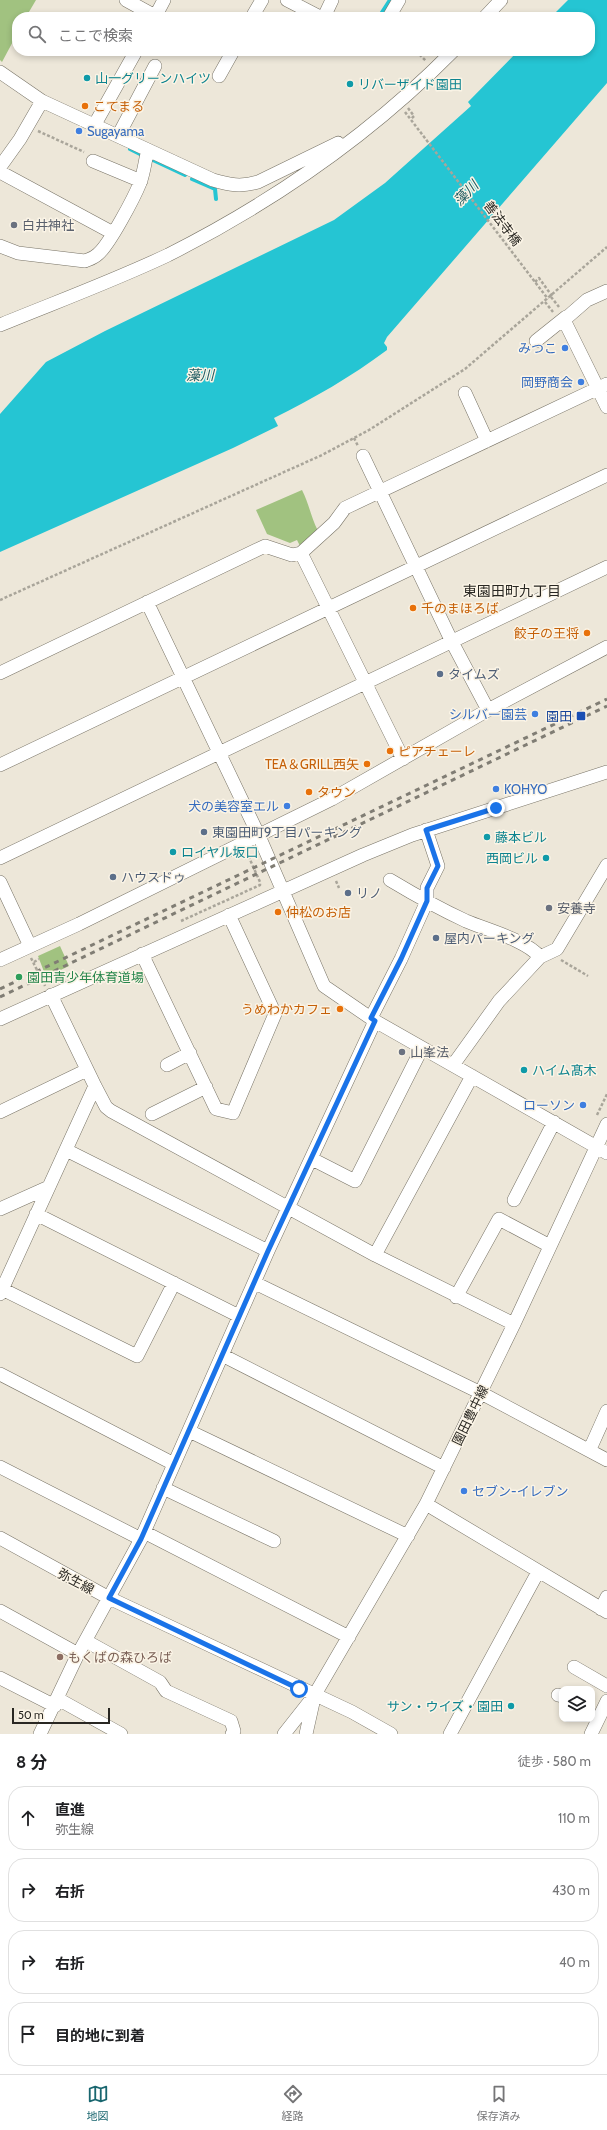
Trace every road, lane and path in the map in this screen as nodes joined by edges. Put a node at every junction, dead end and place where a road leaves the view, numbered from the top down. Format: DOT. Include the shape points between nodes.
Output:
graph roads {
  1 [pos="126,0"];
  2 [pos="164,0"];
  3 [pos="262,0"];
  4 [pos="287,0"];
  5 [pos="332,0"];
  6 [pos="399,0"];
  7 [pos="501,0"];
  8 [pos="146,12"];
  9 [pos="158,12"];
  10 [pos="255,12"];
  11 [pos="310,12"];
  12 [pos="326,12"];
  13 [pos="392,12"];
  14 [pos="490,12"];
  15 [pos="133,56"];
  16 [pos="230,56"];
  17 [pos="421,56"];
  18 [pos="448,56"];
  19 [pos="429,65"];
  20 [pos="155,66"];
  21 [pos="0,72"];
  22 [pos="219,76"];
  23 [pos="42,100"];
  24 [pos="404,110"];
  25 [pos="95,124"];
  26 [pos="28,126"];
  27 [pos="118,136"];
  28 [pos="343,148"];
  29 [pos="148,150"];
  30 [pos="93,161"];
  31 [pos="0,167"];
  32 [pos="0,172"];
  33 [pos="141,181"];
  34 [pos="113,233"];
  35 [pos="0,246"];
  36 [pos="607,247"];
  37 [pos="535,282"];
  38 [pos="607,291"];
  39 [pos="552,296"];
  40 [pos="548,299"];
  41 [pos="566,317"];
  42 [pos="0,325"];
  43 [pos="536,341"];
  44 [pos="602,386"];
  45 [pos="465,393"];
  46 [pos="607,407"];
  47 [pos="487,441"];
  48 [pos="363,456"];
  49 [pos="607,475"];
  50 [pos="380,491"];
  51 [pos="301,553"];
  52 [pos="416,566"];
  53 [pos="607,567"];
  54 [pos="0,600"];
  55 [pos="147,602"];
  56 [pos="329,608"];
  57 [pos="452,642"];
  58 [pos="607,647"];
  59 [pos="0,673"];
  60 [pos="184,677"];
  61 [pos="366,683"];
  62 [pos="488,710"];
  63 [pos="219,752"];
  64 [pos="403,759"];
  65 [pos="0,765"];
  66 [pos="607,772"];
  67 [pos="426,830"];
  68 [pos="260,836"];
  69 [pos="248,855"];
  70 [pos="0,858"];
  71 [pos="607,865"];
  72 [pos="335,878"];
  73 [pos="390,880"];
  74 [pos="0,882"];
  75 [pos="260,882"];
  76 [pos="339,888"];
  77 [pos="284,890"];
  78 [pos="427,901"];
  79 [pos="229,915"];
  80 [pos="30,951"];
  81 [pos="142,954"];
  82 [pos="545,955"];
  83 [pos="39,959"];
  84 [pos="0,960"];
  85 [pos="34,962"];
  86 [pos="45,973"];
  87 [pos="40,975"];
  88 [pos="588,976"];
  89 [pos="48,991"];
  90 [pos="0,1019"];
  91 [pos="373,1020"];
  92 [pos="422,1048"];
  93 [pos="190,1053"];
  94 [pos="167,1065"];
  95 [pos="453,1065"];
  96 [pos="87,1070"];
  97 [pos="472,1076"];
  98 [pos="95,1086"];
  99 [pos="206,1087"];
  100 [pos="0,1112"];
  101 [pos="152,1114"];
  102 [pos="554,1122"];
  103 [pos="607,1124"];
  104 [pos="66,1150"];
  105 [pos="601,1150"];
  106 [pos="312,1159"];
  107 [pos="49,1187"];
  108 [pos="514,1200"];
  109 [pos="0,1209"];
  110 [pos="288,1209"];
  111 [pos="36,1214"];
  112 [pos="550,1246"];
  113 [pos="268,1251"];
  114 [pos="375,1255"];
  115 [pos="174,1283"];
  116 [pos="255,1283"];
  117 [pos="1,1292"];
  118 [pos="456,1297"];
  119 [pos="239,1316"];
  120 [pos="514,1324"];
  121 [pos="222,1355"];
  122 [pos="0,1374"];
  123 [pos="481,1393"];
  124 [pos="607,1411"];
  125 [pos="189,1431"];
  126 [pos="590,1449"];
  127 [pos="607,1460"];
  128 [pos="174,1464"];
  129 [pos="0,1466"];
  130 [pos="444,1468"];
  131 [pos="163,1488"];
  132 [pos="426,1504"];
  133 [pos="142,1536"];
  134 [pos="408,1536"];
  135 [pos="0,1538"];
  136 [pos="274,1541"];
  137 [pos="538,1572"];
  138 [pos="607,1597"];
  139 [pos="109,1598"];
  140 [pos="0,1611"];
  141 [pos="604,1611"];
  142 [pos="349,1637"];
  143 [pos="86,1641"];
  144 [pos="78,1654"];
  145 [pos="574,1667"];
  146 [pos="0,1678"];
  147 [pos="607,1686"];
  148 [pos="314,1696"];
  149 [pos="607,1701"];
  150 [pos="56,1702"];
  151 [pos="596,1715"];
  152 [pos="40,1734"];
  153 [pos="121,1734"];
  154 [pos="232,1734"];
  155 [pos="284,1734"];
  156 [pos="306,1734"];
  157 [pos="391,1734"];
  158 [pos="450,1734"];
  159 [pos="591,1734"];
  1 -- 8 [label="street"];
  2 -- 9 [label="street"];
  3 -- 10 [label="street"];
  4 -- 11 [label="street"];
  5 -- 12 [label="street"];
  6 -- 13 [label="street"];
  7 -- 14 [label="street"];
  15 -- 25 [label="street"];
  16 -- 22 [label="street"];
  17 -- 19 [label="path"];
  18 -- 28 [label="street" via="402,100"];
  20 -- 27 [label="street"];
  21 -- 23 [label="street"];
  23 -- 25 [label="street"];
  23 -- 26 [label="street"];
  24 -- 37 [label="path, 善法寺橋"];
  25 -- 27 [label="street"];
  26 -- 30 [label="path" via="89,154"];
  26 -- 31 [label="street"];
  27 -- 29 [label="street"];
  28 -- 29 [label="street" via="338,142 270,177 239,186 213,180"];
  28 -- 42 [label="street" via="275,195 206,235 166,255"];
  29 -- 33 [label="street"];
  30 -- 33 [label="street"];
  32 -- 34 [label="street"];
  33 -- 34 [label="street"];
  34 -- 35 [label="street" via="100,253 85,261 18,253"];
  36 -- 39 [label="path"];
  37 -- 39 [label="path" via="539,278"];
  37 -- 40 [label="path, 善法寺橋"];
  38 -- 41 [label="street" via="588,300"];
  39 -- 40 [label="path"];
  40 -- 54 [label="path" via="465,369 370,430 322,455"];
  41 -- 43 [label="street"];
  41 -- 44 [label="street" via="564,320"];
  44 -- 46 [label="street"];
  44 -- 47 [label="street"];
  45 -- 47 [label="street"];
  47 -- 50 [label="street"];
  48 -- 50 [label="street"];
  49 -- 52 [label="street"];
  50 -- 51 [label="street" via="345,508 334,524"];
  50 -- 52 [label="street"];
  51 -- 55 [label="street" via="292,555 265,546"];
  51 -- 56 [label="street"];
  52 -- 56 [label="street"];
  52 -- 57 [label="street"];
  53 -- 57 [label="street"];
  55 -- 59 [label="street"];
  55 -- 60 [label="street"];
  56 -- 60 [label="street"];
  56 -- 61 [label="street"];
  57 -- 61 [label="street"];
  57 -- 62 [label="street"];
  58 -- 62 [label="street"];
  60 -- 63 [label="street"];
  60 -- 65 [label="street"];
  61 -- 63 [label="street"];
  61 -- 64 [label="street"];
  62 -- 64 [label="street"];
  63 -- 68 [label="street"];
  63 -- 70 [label="street"];
  64 -- 68 [label="street"];
  66 -- 67 [label="street"];
  67 -- 77 [label="street"];
  67 -- 78 [label="street" via="438,866 427,888"];
  68 -- 77 [label="street"];
  68 -- 80 [label="street"];
  69 -- 75 [label="path"];
  71 -- 82 [label="street" via="557,949"];
  72 -- 76 [label="path"];
  73 -- 78 [label="street"];
  74 -- 80 [label="street"];
  77 -- 79 [label="street"];
  77 -- 91 [label="street" via="324,986"];
  78 -- 82 [label="street"];
  78 -- 91 [label="street"];
  79 -- 81 [label="street"];
  79 -- 99 [label="street" via="275,1014 234,1113 216,1109"];
  80 -- 84 [label="street"];
  80 -- 85 [label="path"];
  81 -- 89 [label="street"];
  81 -- 93 [label="street"];
  82 -- 88 [label="path"];
  82 -- 95 [label="street" via="499,1000"];
  83 -- 85 [label="path"];
  85 -- 87 [label="path"];
  86 -- 87 [label="path"];
  87 -- 89 [label="path"];
  89 -- 90 [label="street"];
  89 -- 96 [label="street"];
  91 -- 92 [label="street"];
  91 -- 106 [label="street"];
  92 -- 95 [label="street"];
  92 -- 106 [label="street" via="356,1181"];
  93 -- 94 [label="street"];
  93 -- 99 [label="street"];
  95 -- 97 [label="street"];
  96 -- 98 [label="street"];
  96 -- 100 [label="street"];
  97 -- 102 [label="street"];
  97 -- 114 [label="street"];
  98 -- 104 [label="street"];
  98 -- 110 [label="street" via="106,1107 111,1111"];
  99 -- 101 [label="street"];
  102 -- 105 [label="street"];
  102 -- 108 [label="street"];
  103 -- 105 [label="street, 園田豊中線"];
  104 -- 107 [label="street"];
  104 -- 113 [label="street"];
  105 -- 112 [label="street, 園田豊中線"];
  106 -- 110 [label="street"];
  107 -- 109 [label="street"];
  107 -- 111 [label="street"];
  110 -- 113 [label="street"];
  110 -- 114 [label="street"];
  111 -- 115 [label="street"];
  111 -- 117 [label="street"];
  112 -- 118 [label="street" via="499,1219"];
  112 -- 120 [label="street, 園田豊中線"];
  113 -- 116 [label="street"];
  114 -- 118 [label="street"];
  115 -- 117 [label="street" via="137,1356"];
  115 -- 119 [label="street"];
  116 -- 119 [label="street"];
  116 -- 123 [label="street"];
  118 -- 120 [label="street"];
  119 -- 121 [label="street"];
  120 -- 123 [label="street, 園田豊中線"];
  121 -- 125 [label="street"];
  121 -- 130 [label="street"];
  122 -- 128 [label="street"];
  123 -- 126 [label="street"];
  123 -- 130 [label="street, 園田豊中線"];
  124 -- 126 [label="street"];
  125 -- 128 [label="street"];
  125 -- 134 [label="street"];
  126 -- 127 [label="street"];
  128 -- 131 [label="street"];
  129 -- 133 [label="street"];
  130 -- 132 [label="street, 園田豊中線"];
  131 -- 133 [label="street"];
  131 -- 136 [label="street"];
  132 -- 134 [label="street, 園田豊中線"];
  132 -- 137 [label="street"];
  133 -- 139 [label="street"];
  133 -- 142 [label="street"];
  134 -- 142 [label="street, 園田豊中線"];
  135 -- 139 [label="street, 弥生線"];
  137 -- 141 [label="street"];
  137 -- 158 [label="street"];
  138 -- 141 [label="street"];
  139 -- 143 [label="street"];
  139 -- 148 [label="street, 弥生線"];
  140 -- 144 [label="street"];
  142 -- 148 [label="street, 園田豊中線"];
  143 -- 144 [label="street"];
  143 -- 154 [label="street" via="160,1682 166,1691 231,1721 234,1731"];
  144 -- 150 [label="street"];
  145 -- 147 [label="street"];
  146 -- 150 [label="street"];
  148 -- 155 [label="street"];
  148 -- 156 [label="street"];
  148 -- 157 [label="street, 弥生線" via="352,1712"];
  149 -- 151 [label="street"];
  150 -- 152 [label="street"];
  150 -- 153 [label="street"];
  151 -- 159 [label="street"];
}
